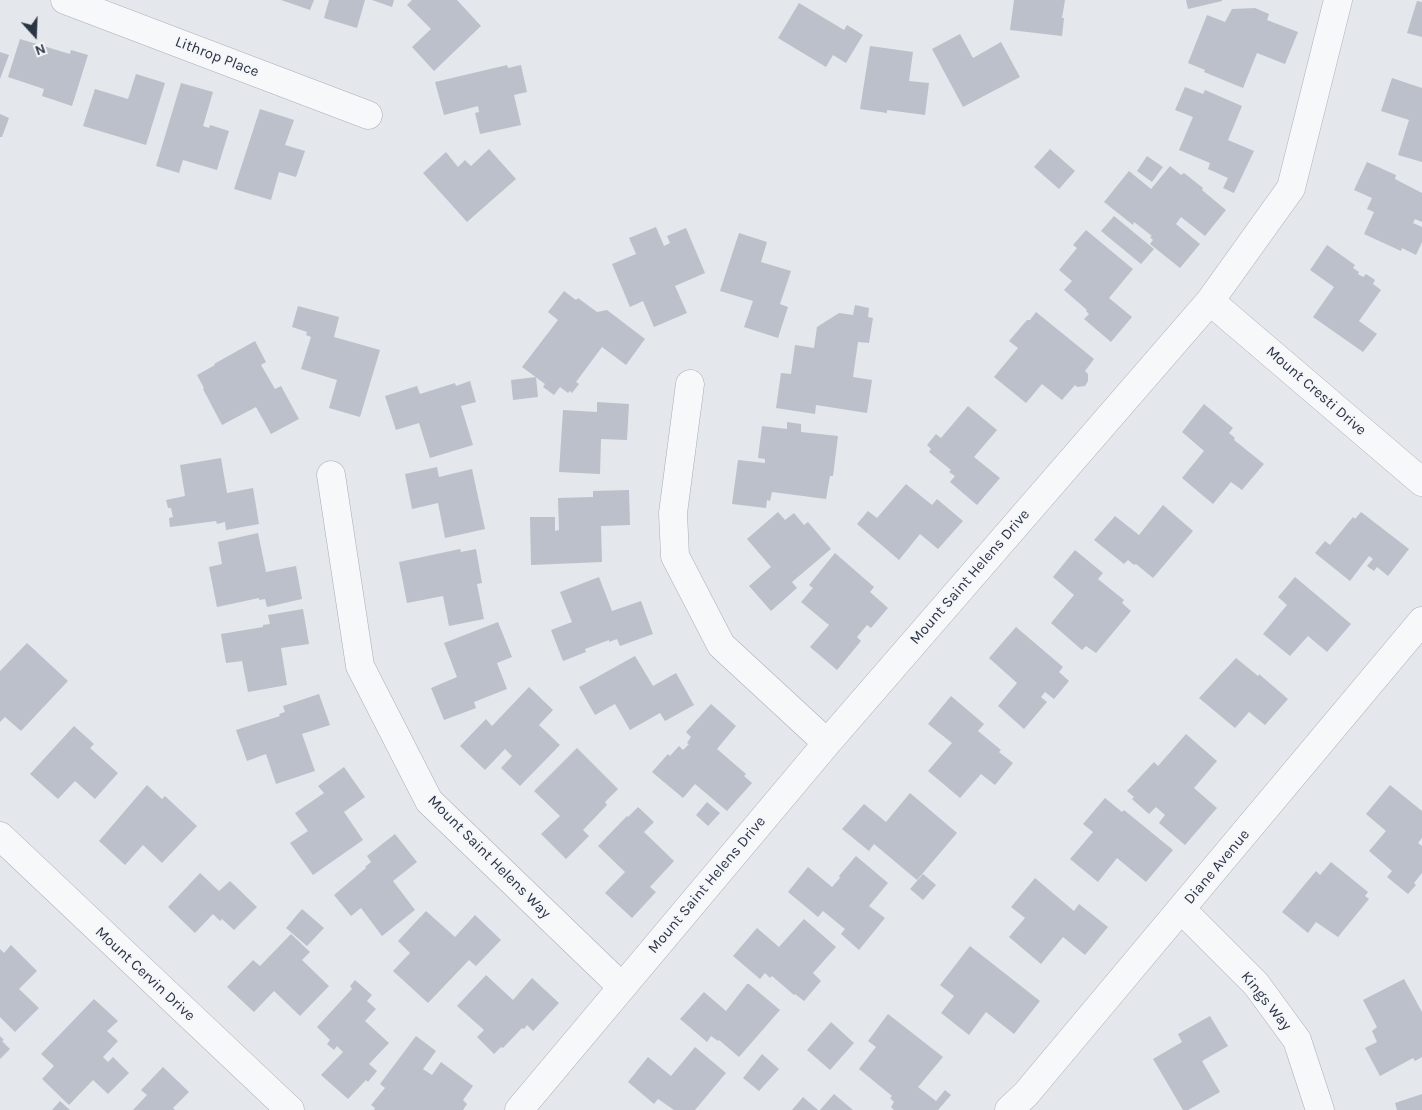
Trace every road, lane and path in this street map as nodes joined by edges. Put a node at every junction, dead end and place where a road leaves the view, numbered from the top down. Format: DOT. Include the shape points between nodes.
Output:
graph roads {
  1 [pos="65,0"];
  2 [pos="1338,0"];
  3 [pos="368,115"];
  4 [pos="1210,301"];
  5 [pos="690,384"];
  6 [pos="331,475"];
  7 [pos="1422,482"];
  8 [pos="1422,621"];
  9 [pos="827,742"];
  10 [pos="0,836"];
  11 [pos="1182,910"];
  12 [pos="622,987"];
  13 [pos="290,1110"];
  14 [pos="519,1110"];
  15 [pos="1009,1110"];
  16 [pos="1320,1110"];
  1 -- 3 [label="street, Lithrop Place"];
  2 -- 4 [label="street, Mount Saint Helens Drive" via="1291,188"];
  4 -- 7 [label="street, Mount Cresti Drive"];
  4 -- 9 [label="street, Mount Saint Helens Drive"];
  5 -- 9 [label="street" via="673,513 675,556 721,645"];
  6 -- 12 [label="street, Mount Saint Helens Way" via="360,666 430,801"];
  8 -- 11 [label="street, Diane Avenue"];
  9 -- 12 [label="street, Mount Saint Helens Drive"];
  10 -- 13 [label="street, Mount Cervin Drive"];
  11 -- 15 [label="street, Diane Avenue"];
  11 -- 16 [label="street, Kings Way" via="1256,984 1297,1040"];
  12 -- 14 [label="street, Mount Saint Helens Drive"];
}
